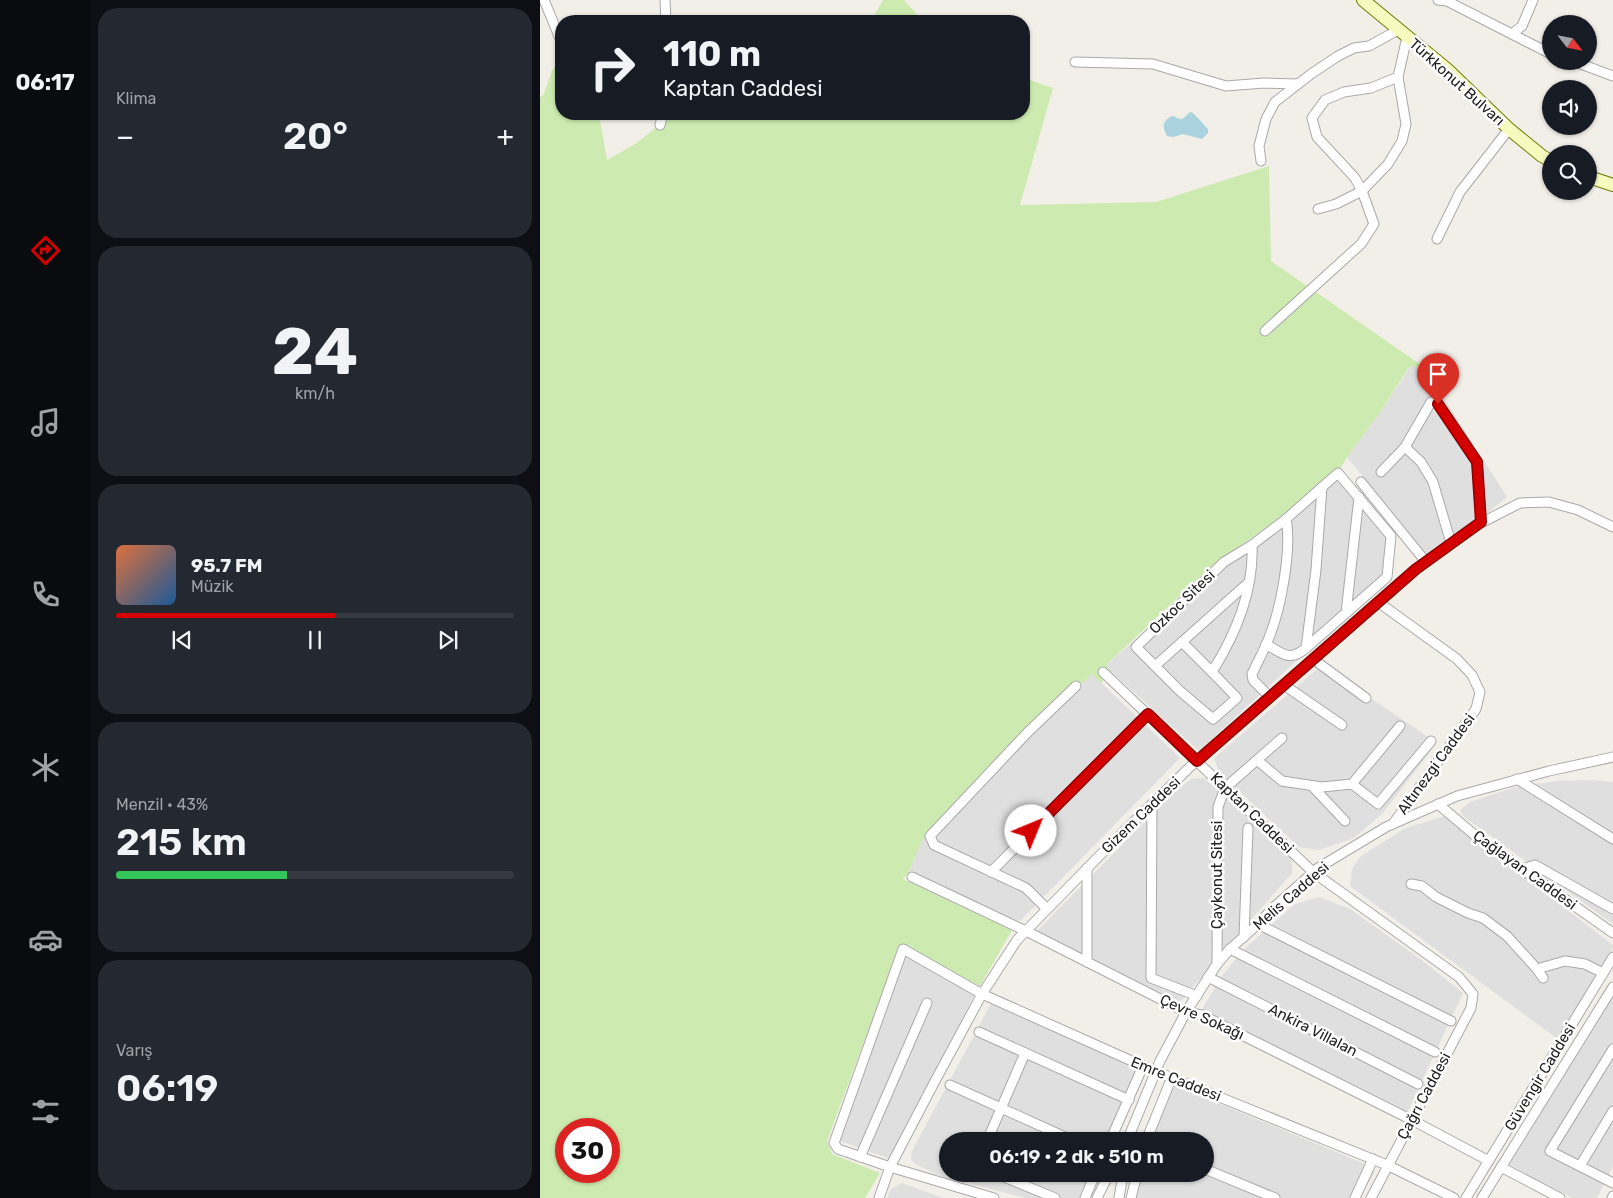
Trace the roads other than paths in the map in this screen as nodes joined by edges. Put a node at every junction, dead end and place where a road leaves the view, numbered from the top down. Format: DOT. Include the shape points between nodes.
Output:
graph roads {
  1 [pos="544,0"];
  2 [pos="665,0"];
  3 [pos="1366,0"];
  4 [pos="1445,0"];
  5 [pos="1533,0"];
  6 [pos="666,15"];
  7 [pos="555,27"];
  8 [pos="1402,33"];
  9 [pos="1512,34"];
  10 [pos="1542,49"];
  11 [pos="1074,62"];
  12 [pos="1597,70"];
  13 [pos="1613,76"];
  14 [pos="1398,77"];
  15 [pos="1298,84"];
  16 [pos="661,120"];
  17 [pos="660,125"];
  18 [pos="1509,129"];
  19 [pos="1542,156"];
  20 [pos="1261,161"];
  21 [pos="1597,180"];
  22 [pos="1613,185"];
  23 [pos="1362,191"];
  24 [pos="1318,209"];
  25 [pos="1436,239"];
  26 [pos="1265,332"];
  27 [pos="1405,447"];
  28 [pos="1380,472"];
  29 [pos="1361,482"];
  30 [pos="1322,487"];
  31 [pos="1358,497"];
  32 [pos="1286,519"];
  33 [pos="1481,522"];
  34 [pos="1613,526"];
  35 [pos="1451,543"];
  36 [pos="1252,545"];
  37 [pos="1426,562"];
  38 [pos="1249,582"];
  39 [pos="1378,602"];
  40 [pos="1346,613"];
  41 [pos="1182,642"];
  42 [pos="1266,644"];
  43 [pos="1306,648"];
  44 [pos="1313,659"];
  45 [pos="1155,666"];
  46 [pos="1103,672"];
  47 [pos="1212,672"];
  48 [pos="1284,685"];
  49 [pos="1076,686"];
  50 [pos="1270,697"];
  51 [pos="1366,698"];
  52 [pos="1148,714"];
  53 [pos="1342,725"];
  54 [pos="1400,726"];
  55 [pos="1282,738"];
  56 [pos="1431,741"];
  57 [pos="1612,756"];
  58 [pos="1257,760"];
  59 [pos="1197,761"];
  60 [pos="1517,779"];
  61 [pos="1352,784"];
  62 [pos="1312,786"];
  63 [pos="1226,788"];
  64 [pos="1152,804"];
  65 [pos="1438,804"];
  66 [pos="1345,821"];
  67 [pos="1392,824"];
  68 [pos="1248,828"];
  69 [pos="1613,839"];
  70 [pos="1087,868"];
  71 [pos="1522,869"];
  72 [pos="991,872"];
  73 [pos="1313,872"];
  74 [pos="912,877"];
  75 [pos="1411,884"];
  76 [pos="1613,908"];
  77 [pos="1047,909"];
  78 [pos="1258,924"];
  79 [pos="1026,931"];
  80 [pos="1613,933"];
  81 [pos="1244,937"];
  82 [pos="1230,949"];
  83 [pos="1613,957"];
  84 [pos="1086,962"];
  85 [pos="1217,964"];
  86 [pos="1537,969"];
  87 [pos="1603,973"];
  88 [pos="1208,977"];
  89 [pos="1543,978"];
  90 [pos="1613,988"];
  91 [pos="982,994"];
  92 [pos="1473,994"];
  93 [pos="1197,996"];
  94 [pos="927,1003"];
  95 [pos="1186,1012"];
  96 [pos="1451,1020"];
  97 [pos="979,1032"];
  98 [pos="1613,1049"];
  99 [pos="1435,1052"];
  100 [pos="1025,1053"];
  101 [pos="1144,1066"];
  102 [pos="1156,1071"];
  103 [pos="1172,1077"];
  104 [pos="1418,1084"];
  105 [pos="950,1085"];
  106 [pos="1129,1100"];
  107 [pos="1001,1108"];
  108 [pos="1613,1111"];
  109 [pos="1412,1120"];
  110 [pos="991,1132"];
  111 [pos="1054,1132"];
  112 [pos="1114,1132"];
  113 [pos="1131,1132"];
  114 [pos="1150,1132"];
  115 [pos="860,1157"];
  116 [pos="1373,1159"];
  117 [pos="1489,1161"];
  118 [pos="1387,1165"];
  119 [pos="1580,1166"];
  120 [pos="890,1167"];
  121 [pos="1502,1167"];
  122 [pos="1214,1173"];
  123 [pos="1017,1182"];
  124 [pos="1091,1182"];
  125 [pos="1105,1182"];
  126 [pos="1122,1182"];
  127 [pos="1135,1182"];
  128 [pos="1613,1183"];
  129 [pos="879,1198"];
  130 [pos="994,1198"];
  131 [pos="1055,1198"];
  132 [pos="1084,1198"];
  133 [pos="1097,1198"];
  134 [pos="1119,1198"];
  135 [pos="1131,1198"];
  136 [pos="1275,1198"];
  137 [pos="1355,1198"];
  138 [pos="1371,1198"];
  139 [pos="1454,1198"];
  140 [pos="1466,1198"];
  141 [pos="1482,1198"];
  142 [pos="1560,1198"];
  1 -- 7 [label="street"];
  2 -- 6 [label="street"];
  3 -- 8 [label="street, Türkkonut Bulvarı"];
  4 -- 9 [label="street"];
  5 -- 9 [label="street" via="1522,26"];
  8 -- 14 [label="street"];
  8 -- 15 [label="street" via="1369,46 1354,48"];
  8 -- 18 [label="street, Türkkonut Bulvarı" via="1449,71"];
  9 -- 10 [label="street"];
  11 -- 15 [label="street" via="1153,64 1226,86"];
  12 -- 13 [label="street"];
  14 -- 23 [label="street" via="1406,124 1402,141 1388,164"];
  14 -- 23 [label="street" via="1325,100 1312,118 1317,137 1348,169"];
  15 -- 20 [label="street" via="1275,102 1266,119 1259,146"];
  16 -- 17 [label="street"];
  18 -- 19 [label="street, Türkkonut Bulvarı"];
  18 -- 25 [label="street" via="1460,192"];
  21 -- 22 [label="street"];
  23 -- 24 [label="street"];
  23 -- 26 [label="street" via="1374,224 1361,244"];
  27 -- 28 [label="street"];
  27 -- 33 [label="street" via="1431,402 1438,404 1477,462"];
  27 -- 35 [label="street" via="1421,462 1433,482"];
  29 -- 37 [label="street"];
  30 -- 31 [label="street, Ozkoc Sitesi" via="1338,473"];
  30 -- 32 [label="street, Ozkoc Sitesi"];
  30 -- 43 [label="street"];
  31 -- 40 [label="street"];
  31 -- 40 [label="street, Ozkoc Sitesi" via="1391,536 1387,577"];
  32 -- 36 [label="street, Ozkoc Sitesi"];
  32 -- 42 [label="street" via="1288,544 1281,594"];
  33 -- 34 [label="street, Gizem Caddesi" via="1520,503 1549,502 1578,510"];
  33 -- 35 [label="street, Gizem Caddesi"];
  35 -- 37 [label="street, Gizem Caddesi"];
  36 -- 38 [label="street"];
  36 -- 45 [label="street, Ozkoc Sitesi" via="1224,562 1136,647"];
  37 -- 39 [label="street, Gizem Caddesi"];
  38 -- 41 [label="street, Ozkoc Sitesi"];
  38 -- 47 [label="street" via="1236,629"];
  39 -- 44 [label="street, Gizem Caddesi"];
  39 -- 67 [label="street, Altınezgi Caddesi" via="1457,659 1472,675 1480,692 1476,709"];
  40 -- 43 [label="street, Ozkoc Sitesi"];
  41 -- 45 [label="street, Ozkoc Sitesi"];
  41 -- 47 [label="street"];
  42 -- 43 [label="street, Ozkoc Sitesi" via="1292,656"];
  42 -- 50 [label="street" via="1252,680"];
  44 -- 48 [label="street, Gizem Caddesi"];
  44 -- 51 [label="street"];
  45 -- 47 [label="street, Ozkoc Sitesi" via="1214,719 1237,698"];
  46 -- 52 [label="street, Kaptan Caddesi"];
  48 -- 50 [label="street, Gizem Caddesi"];
  48 -- 53 [label="street"];
  49 -- 72 [label="street" via="1026,733 930,836 934,845"];
  50 -- 59 [label="street, Gizem Caddesi"];
  52 -- 59 [label="street, Kaptan Caddesi"];
  52 -- 72 [label="street"];
  54 -- 61 [label="street"];
  55 -- 58 [label="street"];
  56 -- 61 [label="street" via="1378,804"];
  57 -- 60 [label="street, Melis Caddesi"];
  58 -- 62 [label="street" via="1282,781"];
  58 -- 63 [label="street"];
  59 -- 63 [label="street, Kaptan Caddesi"];
  59 -- 64 [label="street, Gizem Caddesi"];
  60 -- 65 [label="street, Melis Caddesi"];
  60 -- 69 [label="street"];
  61 -- 62 [label="street"];
  62 -- 66 [label="street"];
  63 -- 73 [label="street, Kaptan Caddesi"];
  63 -- 85 [label="street, Çaykonut Sitesi" via="1218,807"];
  64 -- 70 [label="street, Gizem Caddesi"];
  64 -- 93 [label="street" via="1151,978"];
  65 -- 67 [label="street, Melis Caddesi"];
  65 -- 71 [label="street, Çağlayan Caddesi"];
  67 -- 73 [label="street, Melis Caddesi"];
  68 -- 81 [label="street"];
  70 -- 77 [label="street, Gizem Caddesi"];
  70 -- 84 [label="street"];
  71 -- 76 [label="street" via="1535,864"];
  71 -- 80 [label="street, Çağlayan Caddesi"];
  72 -- 77 [label="street" via="1026,888"];
  73 -- 78 [label="street, Melis Caddesi"];
  73 -- 92 [label="street, Kaptan Caddesi" via="1459,977"];
  74 -- 79 [label="street, Çevre Sokağı"];
  75 -- 86 [label="street" via="1422,886 1436,897 1483,918 1507,936"];
  77 -- 79 [label="street, Gizem Caddesi"];
  78 -- 81 [label="street, Melis Caddesi"];
  78 -- 96 [label="street"];
  79 -- 84 [label="street, Çevre Sokağı"];
  79 -- 91 [label="street, Gizem Caddesi"];
  81 -- 82 [label="street, Melis Caddesi"];
  82 -- 85 [label="street, Melis Caddesi"];
  82 -- 99 [label="street"];
  83 -- 87 [label="street, Güvengir Caddesi"];
  84 -- 95 [label="street, Çevre Sokağı"];
  85 -- 88 [label="street, Melis Caddesi"];
  86 -- 87 [label="street" via="1564,961 1585,964"];
  86 -- 89 [label="street"];
  87 -- 117 [label="street, Güvengir Caddesi"];
  88 -- 93 [label="street, Melis Caddesi"];
  88 -- 104 [label="street, Ankira Villalan"];
  90 -- 121 [label="street, Güvengir Caddesi"];
  91 -- 101 [label="street, Emre Caddesi"];
  91 -- 115 [label="street, Emre Caddesi" via="903,949 834,1143 838,1148"];
  91 -- 120 [label="street, Gizem Caddesi"];
  92 -- 109 [label="street, Çağrı Caddesi" via="1472,1008"];
  93 -- 95 [label="street, Melis Caddesi"];
  94 -- 115 [label="street"];
  95 -- 102 [label="street, Melis Caddesi"];
  95 -- 109 [label="street, Çevre Sokağı" via="1202,1014"];
  97 -- 100 [label="street"];
  98 -- 119 [label="street" via="1550,1151"];
  100 -- 106 [label="street"];
  100 -- 107 [label="street"];
  101 -- 102 [label="street, Emre Caddesi"];
  101 -- 106 [label="street"];
  102 -- 103 [label="street, Emre Caddesi"];
  102 -- 113 [label="street, Melis Caddesi"];
  103 -- 114 [label="street"];
  103 -- 116 [label="street, Emre Caddesi"];
  105 -- 107 [label="street"];
  106 -- 112 [label="street"];
  107 -- 110 [label="street"];
  107 -- 111 [label="street"];
  108 -- 119 [label="street"];
  109 -- 117 [label="street, Çevre Sokağı"];
  109 -- 118 [label="street, Çağrı Caddesi"];
  115 -- 120 [label="street"];
  116 -- 118 [label="street, Emre Caddesi"];
  116 -- 137 [label="street"];
  117 -- 140 [label="street, Güvengir Caddesi"];
  118 -- 138 [label="street, Çağrı Caddesi"];
  118 -- 139 [label="street, Emre Caddesi"];
  119 -- 128 [label="street"];
  120 -- 129 [label="street, Gizem Caddesi"];
  120 -- 130 [label="street"];
  121 -- 141 [label="street, Güvengir Caddesi"];
  121 -- 142 [label="street"];
  122 -- 136 [label="street"];
  123 -- 131 [label="street"];
  124 -- 132 [label="street"];
  125 -- 133 [label="street"];
  126 -- 134 [label="street"];
  127 -- 135 [label="street"];
}
